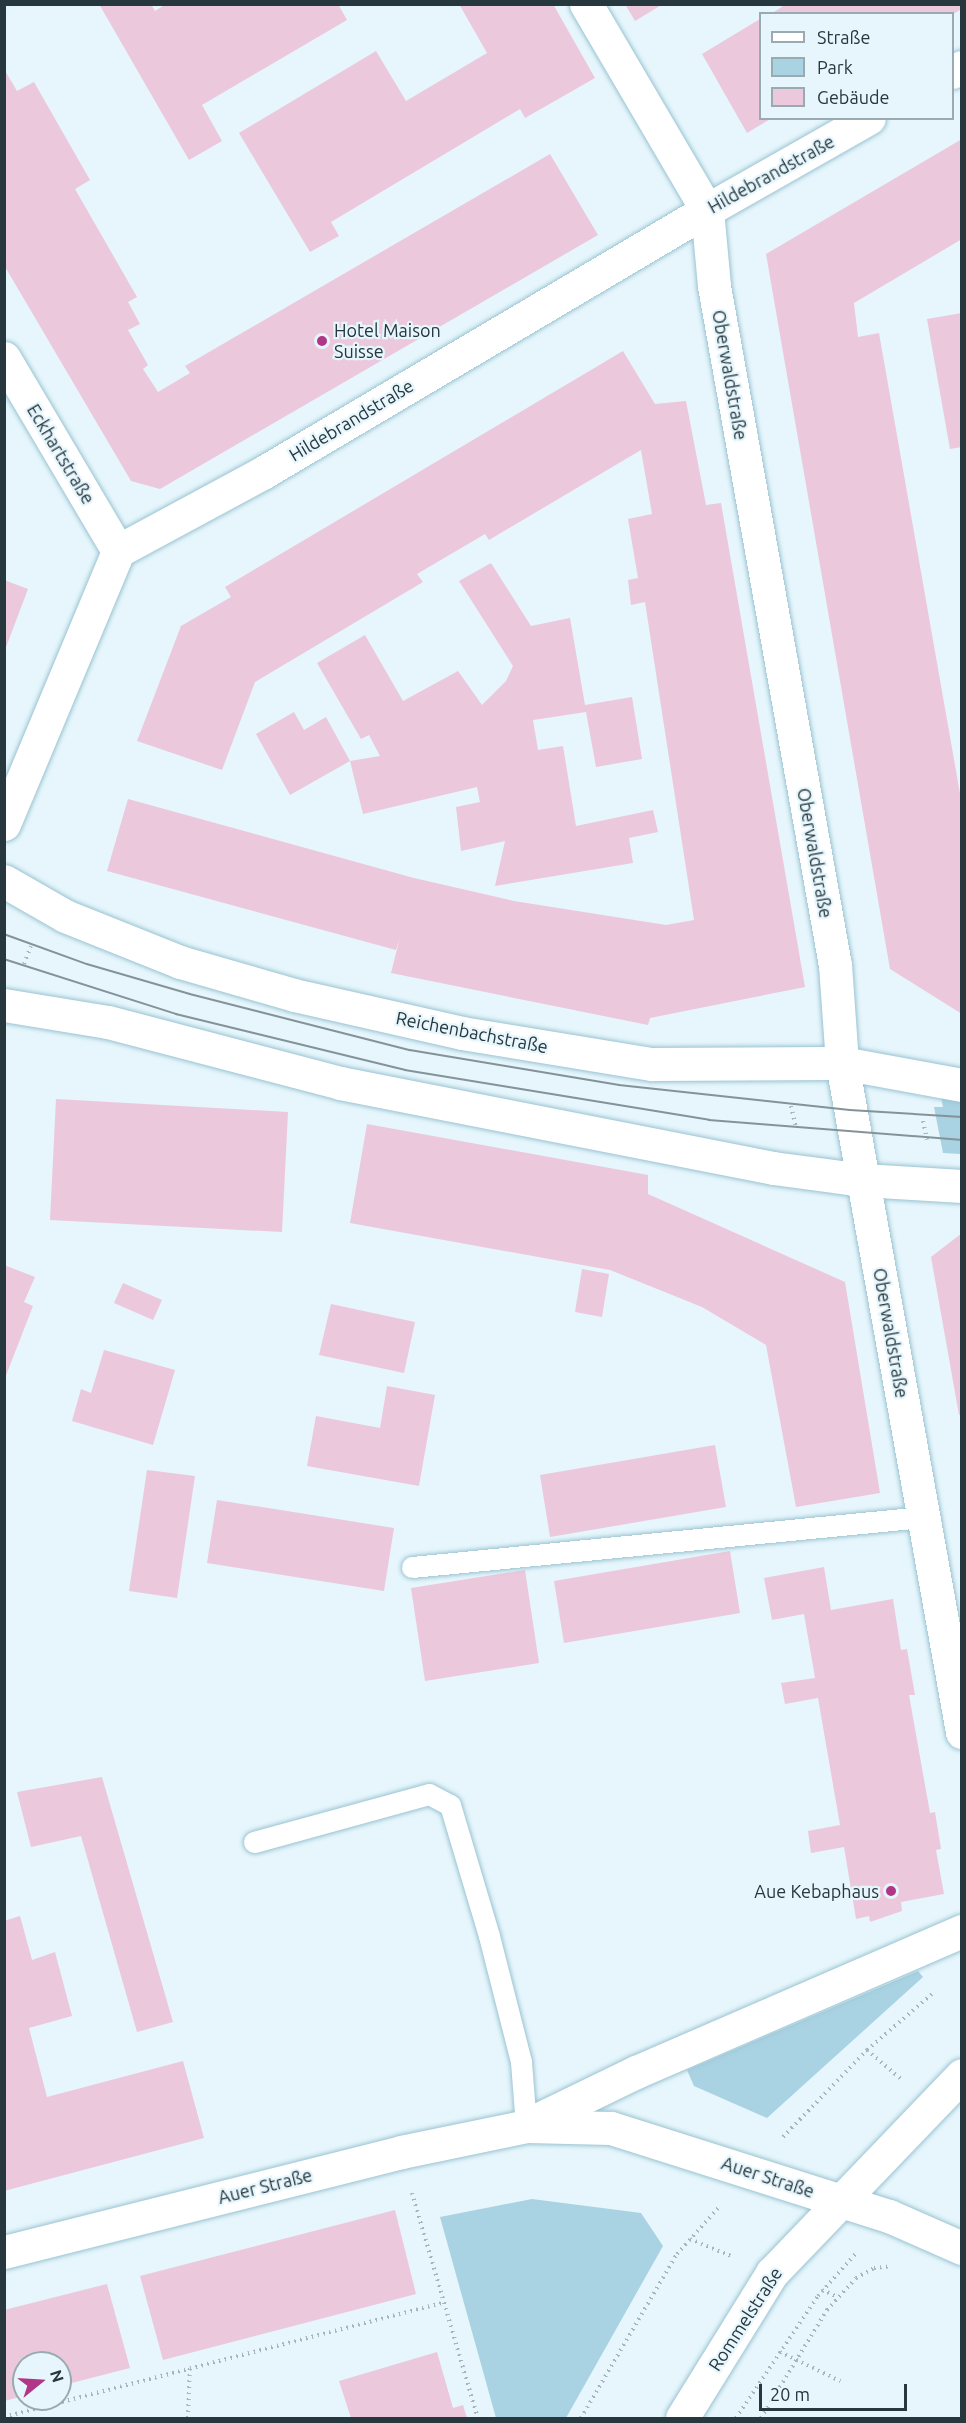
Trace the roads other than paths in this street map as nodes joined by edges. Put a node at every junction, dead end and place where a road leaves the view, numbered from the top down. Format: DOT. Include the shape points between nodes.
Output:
graph roads {
  1 [pos="586,4"];
  2 [pos="865,120"];
  3 [pos="707,210"];
  4 [pos="4,358"];
  5 [pos="118,551"];
  6 [pos="4,824"];
  7 [pos="4,882"];
  8 [pos="6,1006"];
  9 [pos="842,1063"];
  10 [pos="962,1085"];
  11 [pos="863,1180"];
  12 [pos="948,1185"];
  13 [pos="923,1517"];
  14 [pos="412,1568"];
  15 [pos="962,1732"];
  16 [pos="254,1842"];
  17 [pos="962,1931"];
  18 [pos="962,2075"];
  19 [pos="526,2126"];
  20 [pos="840,2199"];
  21 [pos="962,2248"];
  22 [pos="4,2252"];
  23 [pos="682,2418"];
  1 -- 3 [label="street, Oberwaldstraße"];
  2 -- 3 [label="street, Hildebrandstraße"];
  3 -- 5 [label="street, Hildebrandstraße" via="264,472"];
  3 -- 9 [label="street, Oberwaldstraße" via="714,286 835,965"];
  4 -- 5 [label="street, Eckhartstraße"];
  5 -- 6 [label="street"];
  7 -- 9 [label="street, Reichenbachstraße" via="76,921 180,962 294,995 462,1033 652,1064"];
  8 -- 11 [label="street" via="108,1022 232,1057 451,1106 602,1132 773,1168"];
  9 -- 10 [label="street, Reichenbachstraße"];
  9 -- 11 [label="street, Oberwaldstraße"];
  11 -- 12 [label="street"];
  11 -- 13 [label="street, Oberwaldstraße"];
  13 -- 14 [label="lane"];
  13 -- 15 [label="street, Oberwaldstraße"];
  16 -- 19 [label="lane" via="429,1794 450,1805 489,1936 520,2062"];
  17 -- 19 [label="street, Auer Straße" via="636,2072"];
  18 -- 20 [label="street"];
  19 -- 20 [label="street, Auer Straße" via="611,2128"];
  19 -- 22 [label="street, Auer Straße" via="400,2152"];
  20 -- 21 [label="street, Auer Straße"];
  20 -- 23 [label="street, Rommelstraße" via="772,2273"];
}
